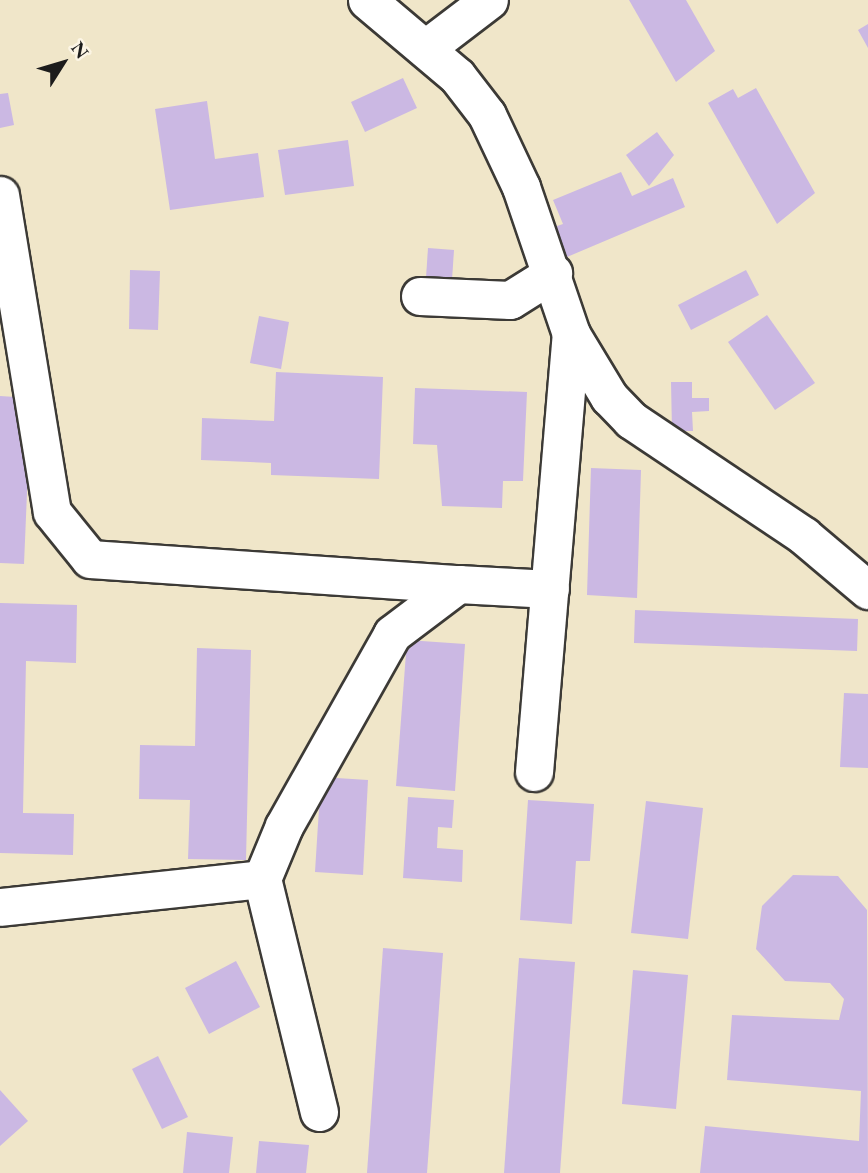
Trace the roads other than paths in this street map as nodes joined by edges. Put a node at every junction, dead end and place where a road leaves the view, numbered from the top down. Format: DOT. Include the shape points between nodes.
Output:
graph roads {
  1 [pos="367,0"];
  2 [pos="489,0"];
  3 [pos="426,48"];
  4 [pos="0,195"];
  5 [pos="553,274"];
  6 [pos="420,296"];
  7 [pos="571,334"];
  8 [pos="458,584"];
  9 [pos="550,589"];
  10 [pos="868,590"];
  11 [pos="534,772"];
  12 [pos="262,879"];
  13 [pos="0,907"];
  14 [pos="319,1112"];
  1 -- 3 [label="street"];
  2 -- 3 [label="street"];
  3 -- 5 [label="street" via="487,115"];
  4 -- 8 [label="street" via="52,512 90,559"];
  5 -- 6 [label="street" via="510,300"];
  5 -- 7 [label="street"];
  7 -- 9 [label="street"];
  7 -- 10 [label="street" via="609,397 631,420 794,529"];
  8 -- 9 [label="street"];
  8 -- 12 [label="street" via="392,634 284,826"];
  9 -- 11 [label="street"];
  12 -- 13 [label="street"];
  12 -- 14 [label="street"];
}
